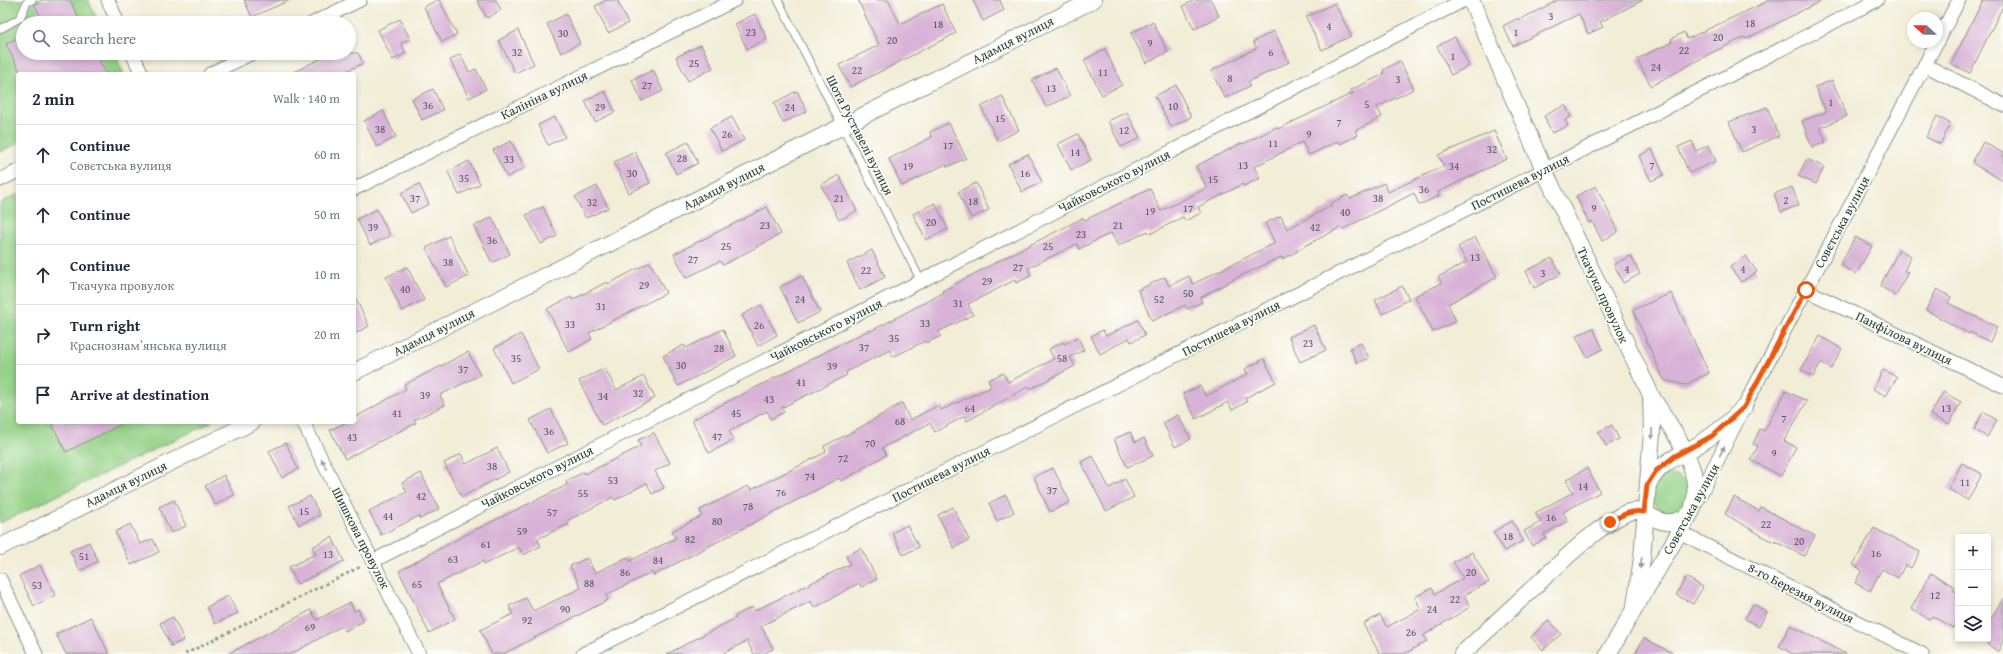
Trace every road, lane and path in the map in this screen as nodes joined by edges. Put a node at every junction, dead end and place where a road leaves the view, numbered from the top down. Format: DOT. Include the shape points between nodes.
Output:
graph roads {
  1 [pos="32,0"];
  2 [pos="108,0"];
  3 [pos="360,0"];
  4 [pos="735,0"];
  5 [pos="778,0"];
  6 [pos="1093,0"];
  7 [pos="1464,0"];
  8 [pos="1471,0"];
  9 [pos="1877,0"];
  10 [pos="1959,0"];
  11 [pos="21,16"];
  12 [pos="115,16"];
  13 [pos="327,16"];
  14 [pos="16,20"];
  15 [pos="0,29"];
  16 [pos="135,60"];
  17 [pos="238,60"];
  18 [pos="1925,65"];
  19 [pos="141,72"];
  20 [pos="214,72"];
  21 [pos="2003,105"];
  22 [pos="842,126"];
  23 [pos="1544,170"];
  24 [pos="16,172"];
  25 [pos="0,180"];
  26 [pos="356,188"];
  27 [pos="921,281"];
  28 [pos="1806,290"];
  29 [pos="356,371"];
  30 [pos="2003,386"];
  31 [pos="1651,395"];
  32 [pos="1744,407"];
  33 [pos="248,424"];
  34 [pos="304,424"];
  35 [pos="1684,452"];
  36 [pos="1647,485"];
  37 [pos="1692,511"];
  38 [pos="1644,512"];
  39 [pos="1679,532"];
  40 [pos="0,546"];
  41 [pos="374,561"];
  42 [pos="0,580"];
  43 [pos="1635,606"];
  44 [pos="36,654"];
  45 [pos="185,654"];
  46 [pos="419,654"];
  47 [pos="583,654"];
  48 [pos="1462,654"];
  49 [pos="1608,654"];
  50 [pos="1922,654"];
  1 -- 11 [label="lane" via="27,2"];
  2 -- 12 [label="street"];
  3 -- 13 [label="street"];
  4 -- 26 [label="street, Калініна вулиця"];
  5 -- 22 [label="lane, Шота Руставелі вулиця"];
  6 -- 22 [label="street, Адамця вулиця"];
  7 -- 27 [label="street, Чайковського вулиця"];
  8 -- 23 [label="street, Ткачука провулок"];
  9 -- 23 [label="street, Постишева вулиця"];
  10 -- 18 [label="street, Совєтська вулиця"];
  14 -- 15 [label="lane"];
  16 -- 19 [label="street"];
  17 -- 20 [label="street"];
  18 -- 21 [label="street"];
  18 -- 28 [label="street, Совєтська вулиця"];
  22 -- 27 [label="lane, Шота Руставелі вулиця"];
  22 -- 29 [label="street, Адамця вулиця"];
  23 -- 31 [label="street, Ткачука провулок"];
  23 -- 47 [label="street, Постишева вулиця"];
  24 -- 25 [label="street"];
  27 -- 41 [label="street, Чайковського вулиця"];
  28 -- 30 [label="street, Панфілова вулиця"];
  28 -- 32 [label="street, Совєтська вулиця"];
  31 -- 35 [label="street"];
  31 -- 36 [label="street, Ткачука провулок, one-way" via="1652,433"];
  32 -- 35 [label="street" via="1712,436"];
  37 -- 32 [label="street, Совєтська вулиця, one-way"];
  33 -- 40 [label="street, Адамця вулиця"];
  41 -- 34 [label="street, Шишкова провулок, one-way"];
  35 -- 36 [label="street" via="1656,471"];
  35 -- 37 [label="street" via="1692,467 1696,483"];
  36 -- 38 [label="street, Ткачука провулок"];
  37 -- 38 [label="street" via="1681,520 1669,523"];
  37 -- 39 [label="street, Совєтська вулиця"];
  38 -- 43 [label="street, Ткачука провулок, one-way" via="1642,558"];
  38 -- 48 [label="street" via="1626,513 1577,547"];
  39 -- 43 [label="street, Совєтська вулиця"];
  39 -- 50 [label="street, 8-го Березня вулиця"];
  41 -- 45 [label="path"];
  41 -- 46 [label="street, Шишкова провулок"];
  42 -- 44 [label="street"];
  43 -- 49 [label="street, Совєтська вулиця"];
}
